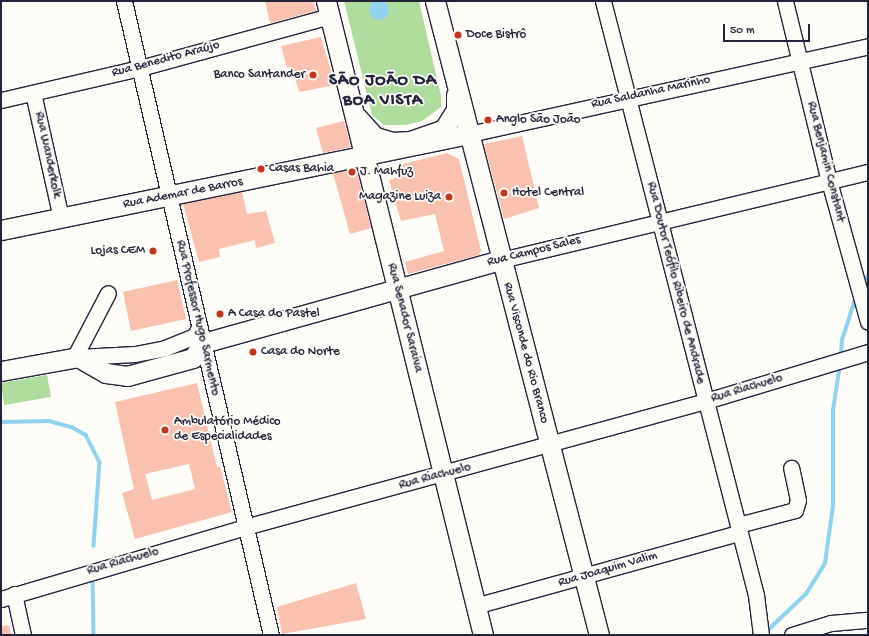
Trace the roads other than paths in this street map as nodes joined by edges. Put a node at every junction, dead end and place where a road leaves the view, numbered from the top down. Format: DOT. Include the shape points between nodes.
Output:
graph roads {
  1 [pos="124,1"];
  2 [pos="435,1"];
  3 [pos="603,1"];
  4 [pos="784,1"];
  5 [pos="328,9"];
  6 [pos="868,46"];
  7 [pos="800,61"];
  8 [pos="140,68"];
  9 [pos="456,85"];
  10 [pos="34,93"];
  11 [pos="628,97"];
  12 [pos="1,100"];
  13 [pos="354,112"];
  14 [pos="469,134"];
  15 [pos="365,158"];
  16 [pos="868,172"];
  17 [pos="829,182"];
  18 [pos="169,197"];
  19 [pos="61,218"];
  20 [pos="660,222"];
  21 [pos="1,230"];
  22 [pos="500,260"];
  23 [pos="397,287"];
  24 [pos="108,293"];
  25 [pos="868,322"];
  26 [pos="201,335"];
  27 [pos="863,353"];
  28 [pos="76,358"];
  29 [pos="1,371"];
  30 [pos="706,401"];
  31 [pos="549,446"];
  32 [pos="791,468"];
  33 [pos="443,475"];
  34 [pos="245,527"];
  35 [pos="739,529"];
  36 [pos="583,577"];
  37 [pos="8,596"];
  38 [pos="475,606"];
  39 [pos="868,620"];
  40 [pos="761,633"];
  41 [pos="23,635"];
  42 [pos="271,635"];
  43 [pos="482,635"];
  44 [pos="599,635"];
  45 [pos="792,635"];
  1 -- 8 [label="street, Rua Professor Hugo Sarmento"];
  2 -- 9 [label="main road, Rua Visconde do Rio Branco"];
  3 -- 11 [label="street, Rua Doutor Teófilo Ribeiro de Andrade"];
  4 -- 7 [label="street, Rua Benjamin Constant"];
  5 -- 8 [label="street, Rua Benedito Araújo"];
  5 -- 13 [label="main road, Rua Senador Saraiva"];
  6 -- 7 [label="street, Rua Saldanha Marinho"];
  7 -- 11 [label="street, Rua Saldanha Marinho"];
  7 -- 17 [label="street, Rua Benjamin Constant"];
  8 -- 10 [label="street, Rua Benedito Araújo"];
  8 -- 18 [label="street, Rua Professor Hugo Sarmento"];
  9 -- 13 [label="main road" via="456,110 452,121 435,134 410,141 392,142 375,138"];
  9 -- 14 [label="main road, Rua Visconde do Rio Branco"];
  10 -- 12 [label="street, Rua Benedito Araújo"];
  10 -- 19 [label="street, Rua Wanderkolk"];
  11 -- 14 [label="street, Rua Saldanha Marinho"];
  11 -- 20 [label="street, Rua Doutor Teófilo Ribeiro de Andrade"];
  13 -- 15 [label="main road, Rua Senador Saraiva"];
  14 -- 15 [label="main road, Rua Saldanha Marinho"];
  14 -- 22 [label="main road, Rua Visconde do Rio Branco"];
  15 -- 18 [label="main road, Rua Ademar de Barros"];
  15 -- 23 [label="main road, Rua Senador Saraiva"];
  16 -- 17 [label="street, Rua Campos Sales"];
  17 -- 20 [label="street, Rua Campos Sales"];
  17 -- 25 [label="street, Rua Benjamin Constant"];
  18 -- 19 [label="main road, Rua Ademar de Barros"];
  18 -- 26 [label="street, Rua Professor Hugo Sarmento"];
  19 -- 21 [label="main road, Rua Ademar de Barros"];
  20 -- 22 [label="street, Rua Campos Sales"];
  20 -- 30 [label="street, Rua Doutor Teófilo Ribeiro de Andrade"];
  22 -- 23 [label="main road, Rua Campos Sales"];
  22 -- 31 [label="main road, Rua Visconde do Rio Branco"];
  23 -- 26 [label="main road, Rua Campos Sales"];
  23 -- 33 [label="main road, Rua Senador Saraiva"];
  24 -- 28 [label="street"];
  26 -- 28 [label="main road" via="194,358 127,376 106,373"];
  26 -- 34 [label="street, Rua Professor Hugo Sarmento"];
  27 -- 30 [label="street, Rua Riachuelo"];
  28 -- 29 [label="main road"];
  30 -- 31 [label="street, Rua Riachuelo"];
  30 -- 35 [label="street, Rua Doutor Teófilo Ribeiro de Andrade"];
  31 -- 33 [label="street, Rua Riachuelo"];
  31 -- 36 [label="main road, Rua Visconde do Rio Branco"];
  32 -- 35 [label="street, Rua Joaquim Valim" via="798,500 795,510"];
  33 -- 34 [label="street, Rua Riachuelo"];
  33 -- 38 [label="main road, Rua Senador Saraiva"];
  34 -- 37 [label="street, Rua Riachuelo"];
  34 -- 42 [label="street, Rua Professor Hugo Sarmento"];
  35 -- 36 [label="street, Rua Joaquim Valim"];
  35 -- 40 [label="street, Rua Doutor Teófilo Ribeiro de Andrade" via="756,595"];
  36 -- 38 [label="street, Rua Joaquim Valim"];
  36 -- 44 [label="main road, Rua Visconde do Rio Branco"];
  37 -- 41 [label="street"];
  38 -- 43 [label="main road, Rua Senador Saraiva"];
  39 -- 45 [label="street" via="831,623"];
}
